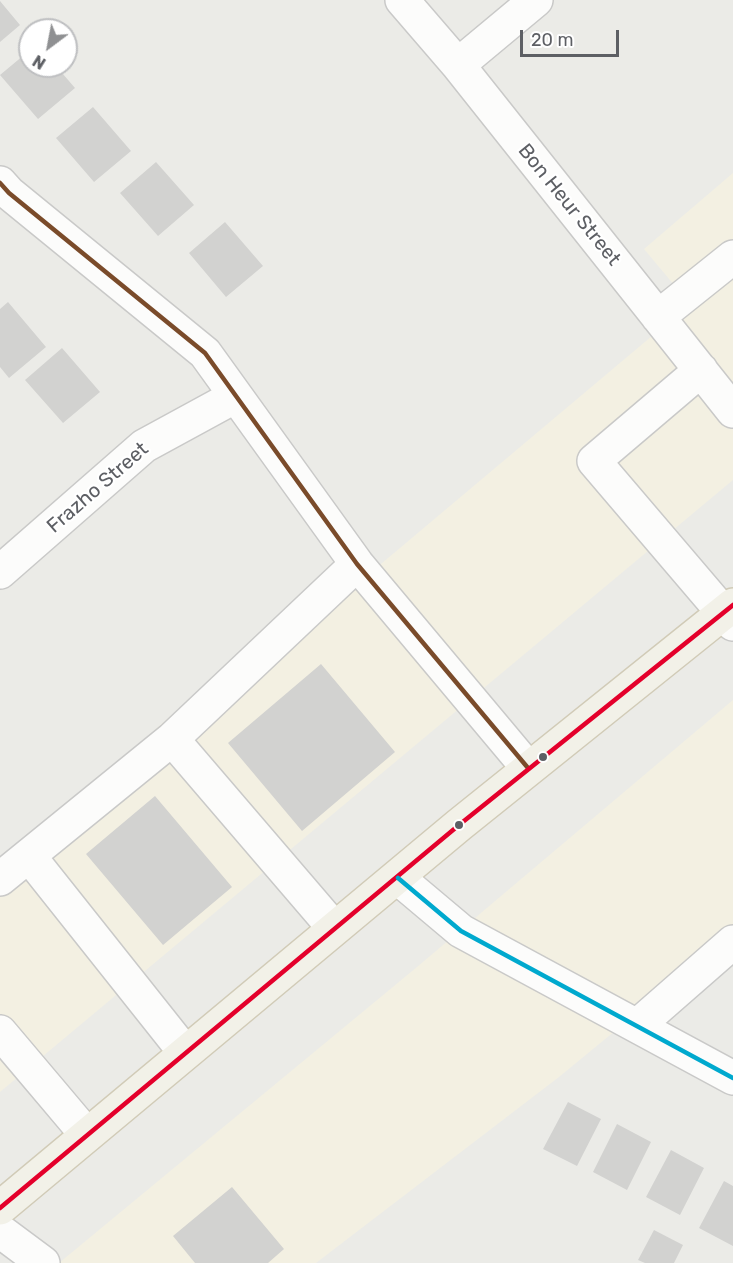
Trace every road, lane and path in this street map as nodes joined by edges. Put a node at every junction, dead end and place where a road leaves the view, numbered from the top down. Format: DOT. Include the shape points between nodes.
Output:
graph roads {
  1 [pos="402,0"];
  2 [pos="536,0"];
  3 [pos="458,65"];
  4 [pos="0,183"];
  5 [pos="733,257"];
  6 [pos="658,317"];
  7 [pos="700,370"];
  8 [pos="234,397"];
  9 [pos="733,411"];
  10 [pos="357,564"];
  11 [pos="0,572"];
  12 [pos="730,614"];
  13 [pos="172,739"];
  14 [pos="528,768"];
  15 [pos="29,856"];
  16 [pos="398,878"];
  17 [pos="0,879"];
  18 [pos="334,928"];
  19 [pos="733,942"];
  20 [pos="637,1026"];
  21 [pos="0,1032"];
  22 [pos="184,1052"];
  23 [pos="733,1078"];
  24 [pos="87,1135"];
  25 [pos="0,1208"];
  26 [pos="0,1231"];
  27 [pos="43,1263"];
  1 -- 3 [label="street, Bon Heur Street"];
  2 -- 3 [label="street"];
  3 -- 6 [label="street, Bon Heur Street"];
  4 -- 8 [label="street" via="205,353"];
  5 -- 6 [label="street"];
  6 -- 7 [label="street, Bon Heur Street"];
  7 -- 9 [label="street, Bon Heur Street"];
  7 -- 12 [label="street" via="594,461"];
  8 -- 10 [label="street"];
  8 -- 11 [label="street, Frazho Street" via="144,446"];
  10 -- 13 [label="street"];
  10 -- 14 [label="street"];
  12 -- 14 [label="main road"];
  13 -- 15 [label="street"];
  13 -- 18 [label="street"];
  14 -- 16 [label="main road"];
  15 -- 17 [label="street"];
  15 -- 22 [label="street"];
  16 -- 18 [label="main road"];
  16 -- 20 [label="street" via="461,931"];
  18 -- 22 [label="main road"];
  19 -- 20 [label="street"];
  20 -- 23 [label="street"];
  21 -- 24 [label="street"];
  22 -- 24 [label="main road"];
  24 -- 25 [label="main road"];
  26 -- 27 [label="street"];
}
